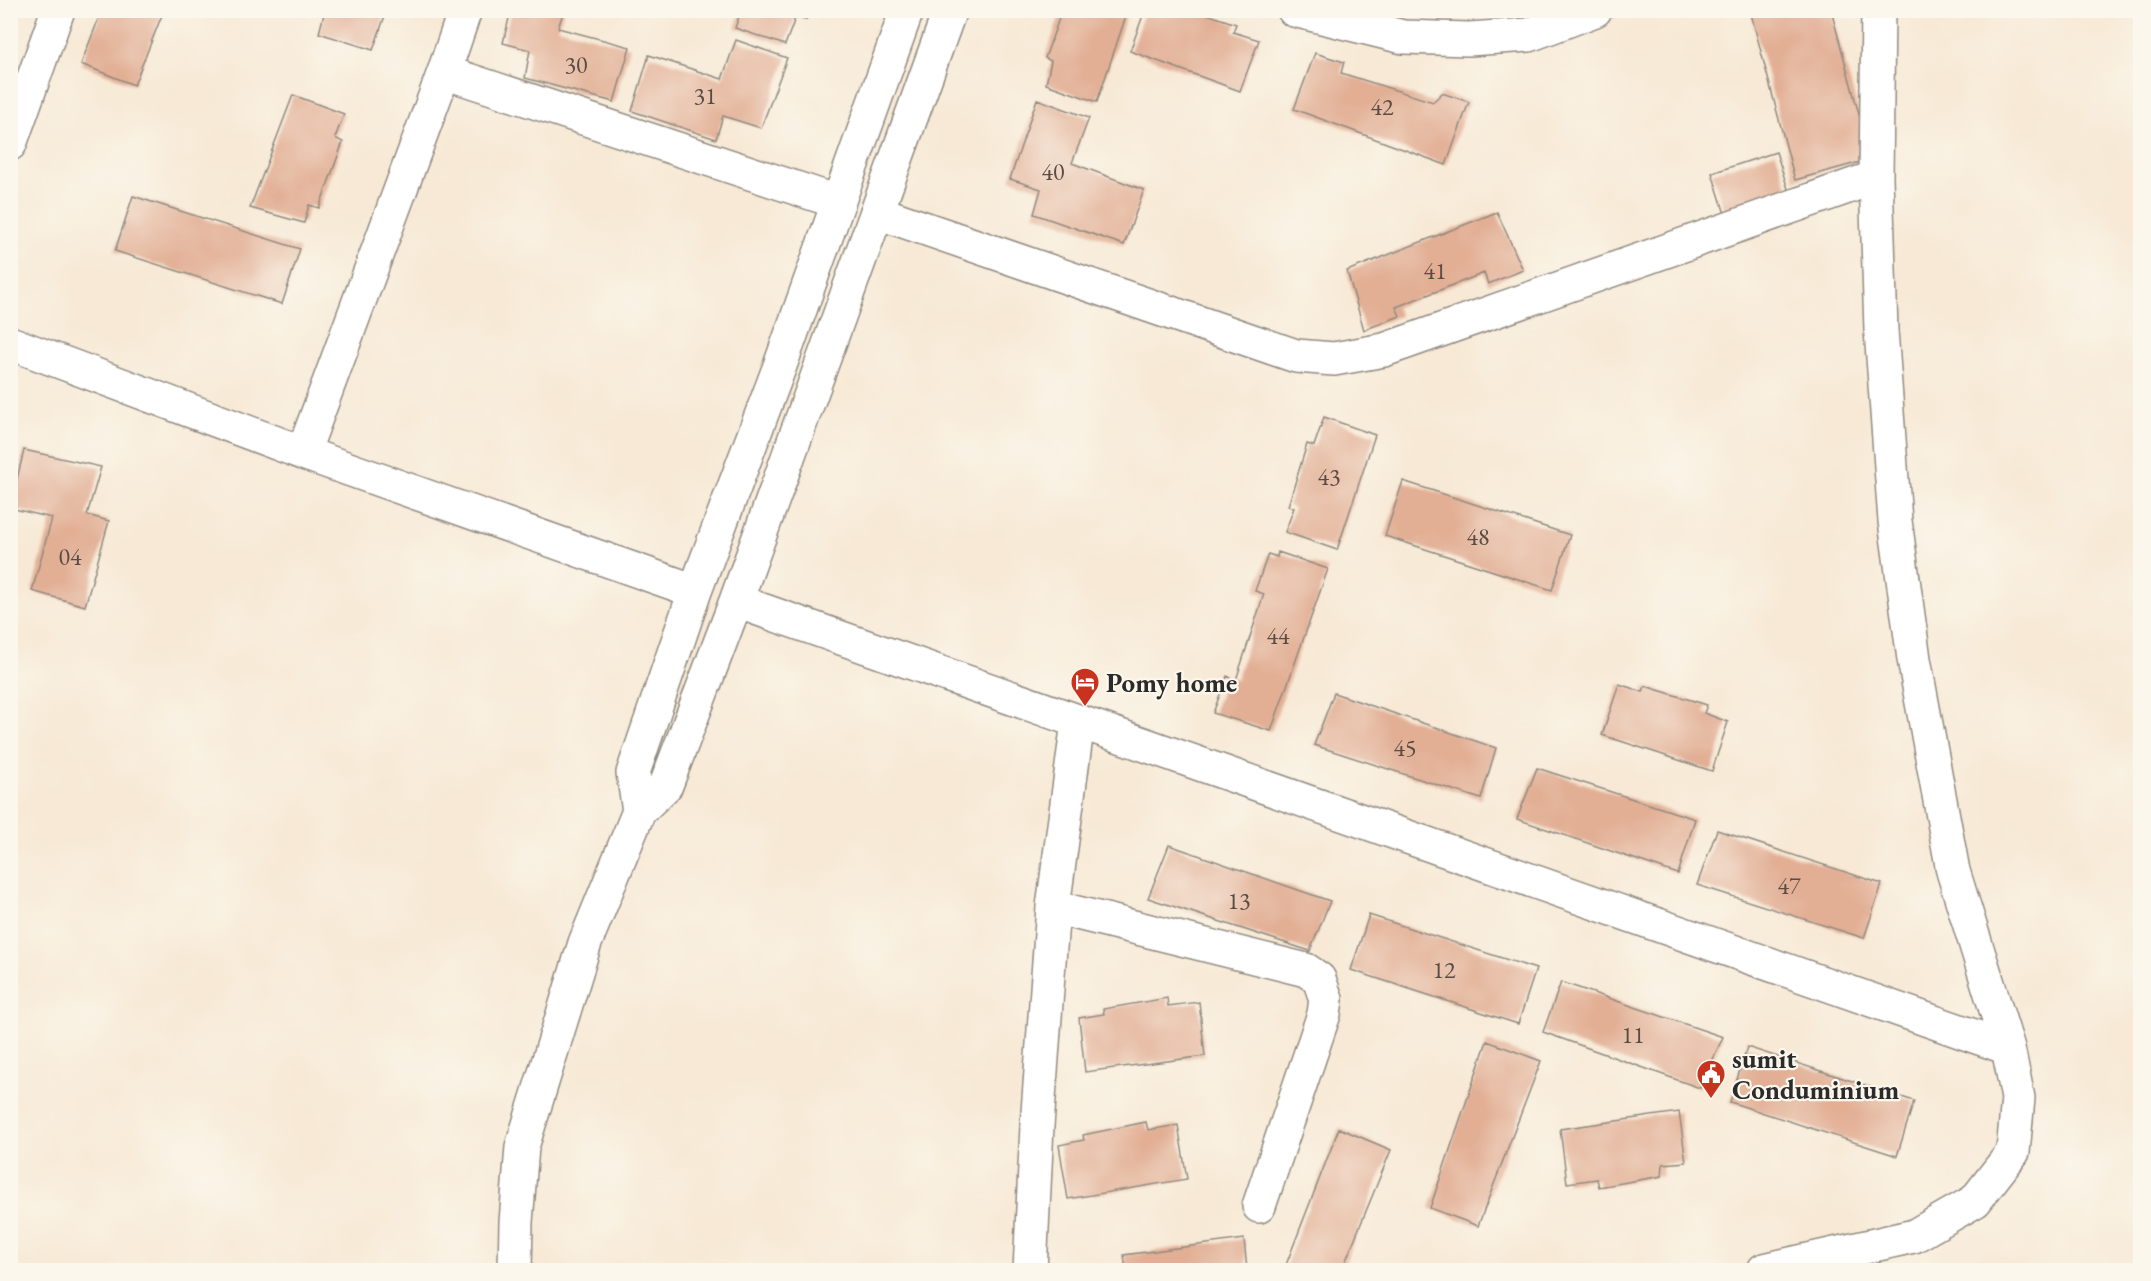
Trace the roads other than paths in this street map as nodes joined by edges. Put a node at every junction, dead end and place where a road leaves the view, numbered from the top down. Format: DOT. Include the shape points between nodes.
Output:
graph roads {
  1 [pos="58,10"];
  2 [pos="465,10"];
  3 [pos="907,10"];
  4 [pos="950,10"];
  5 [pos="1294,10"];
  6 [pos="1596,10"];
  7 [pos="1878,10"];
  8 [pos="444,72"];
  9 [pos="10,144"];
  10 [pos="1876,177"];
  11 [pos="837,202"];
  12 [pos="877,212"];
  13 [pos="10,343"];
  14 [pos="303,453"];
  15 [pos="695,591"];
  16 [pos="736,601"];
  17 [pos="1078,722"];
  18 [pos="633,772"];
  19 [pos="666,785"];
  20 [pos="639,811"];
  21 [pos="1053,907"];
  22 [pos="2008,1048"];
  23 [pos="1258,1206"];
  24 [pos="515,1270"];
  25 [pos="1030,1270"];
  26 [pos="1764,1270"];
  1 -- 9 [label="street"];
  2 -- 8 [label="street"];
  3 -- 11 [label="street"];
  4 -- 12 [label="street"];
  5 -- 6 [label="street" via="1403,37 1469,39 1529,35"];
  7 -- 10 [label="street"];
  8 -- 11 [label="street"];
  8 -- 14 [label="street"];
  10 -- 12 [label="street" via="1384,350 1334,359 1296,357"];
  10 -- 22 [label="street" via="1881,330 1895,520 1914,659 1953,871"];
  11 -- 15 [label="street"];
  12 -- 16 [label="street"];
  13 -- 14 [label="street"];
  14 -- 15 [label="street"];
  15 -- 18 [label="street"];
  16 -- 17 [label="street"];
  16 -- 19 [label="street"];
  17 -- 21 [label="street"];
  17 -- 22 [label="street"];
  18 -- 19 [label="street"];
  18 -- 20 [label="street"];
  19 -- 20 [label="street"];
  20 -- 24 [label="street" via="585,943 522,1147"];
  21 -- 23 [label="street" via="1306,970 1319,979 1326,999 1324,1014"];
  21 -- 25 [label="street"];
  22 -- 26 [label="street" via="2018,1098 2013,1152 1975,1201 1914,1236"];
}
